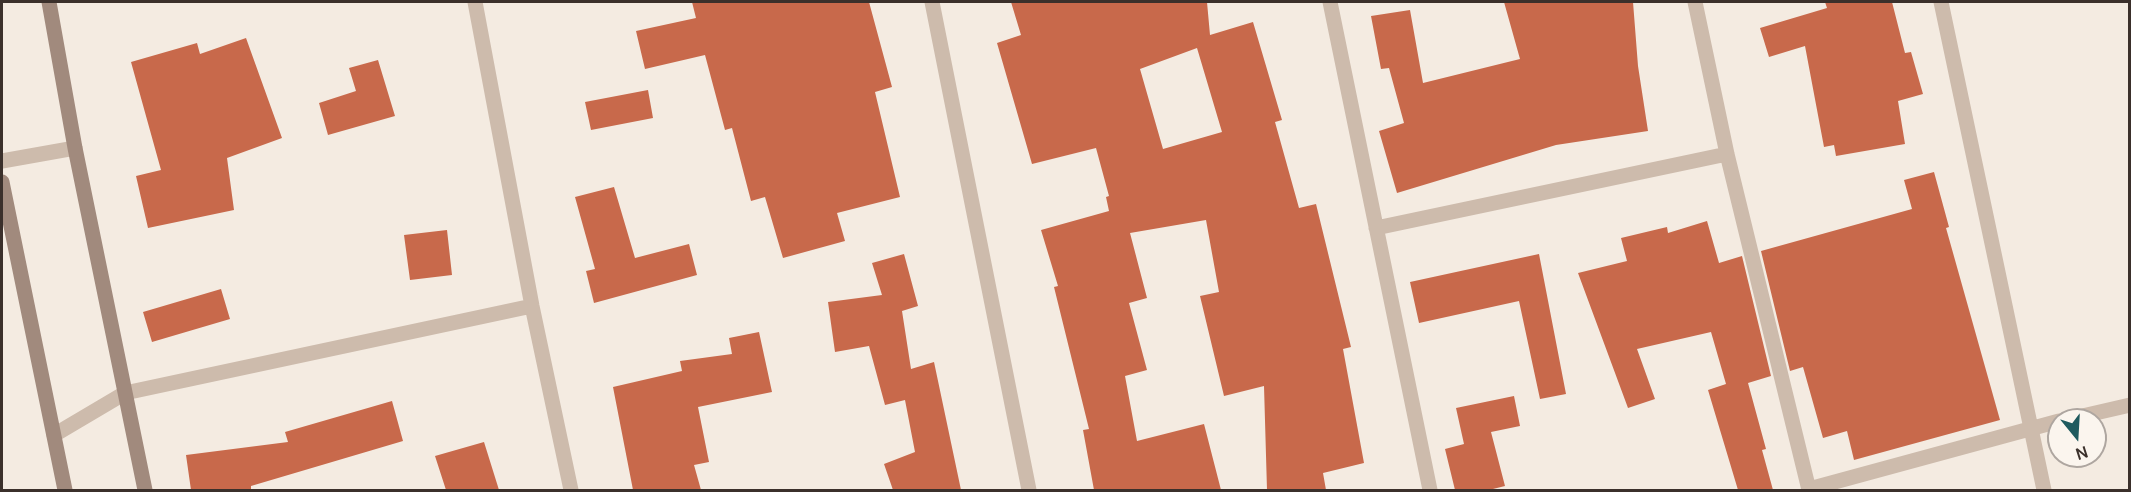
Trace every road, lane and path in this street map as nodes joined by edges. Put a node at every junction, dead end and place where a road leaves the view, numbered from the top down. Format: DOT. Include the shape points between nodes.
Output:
graph roads {
  1 [pos="49,2"];
  2 [pos="475,2"];
  3 [pos="932,2"];
  4 [pos="1330,2"];
  5 [pos="1695,2"];
  6 [pos="1941,2"];
  7 [pos="75,148"];
  8 [pos="1727,154"];
  9 [pos="2,161"];
  10 [pos="2,182"];
  11 [pos="1376,228"];
  12 [pos="532,306"];
  13 [pos="125,393"];
  14 [pos="2130,405"];
  15 [pos="2107,410"];
  16 [pos="2047,425"];
  17 [pos="2032,428"];
  18 [pos="54,435"];
  19 [pos="65,490"];
  20 [pos="146,490"];
  21 [pos="571,490"];
  22 [pos="1029,490"];
  23 [pos="1430,490"];
  24 [pos="1809,490"];
  25 [pos="2044,490"];
  1 -- 7 [label="street"];
  2 -- 12 [label="street"];
  3 -- 22 [label="street"];
  4 -- 11 [label="street"];
  5 -- 8 [label="street"];
  6 -- 17 [label="street"];
  7 -- 9 [label="street"];
  7 -- 13 [label="street"];
  8 -- 11 [label="street"];
  8 -- 24 [label="street"];
  10 -- 18 [label="street"];
  11 -- 23 [label="street"];
  12 -- 13 [label="street"];
  12 -- 21 [label="street"];
  13 -- 18 [label="street"];
  13 -- 20 [label="street"];
  14 -- 15 [label="street"];
  16 -- 17 [label="street"];
  17 -- 24 [label="street"];
  17 -- 25 [label="street"];
  18 -- 19 [label="street"];
}
